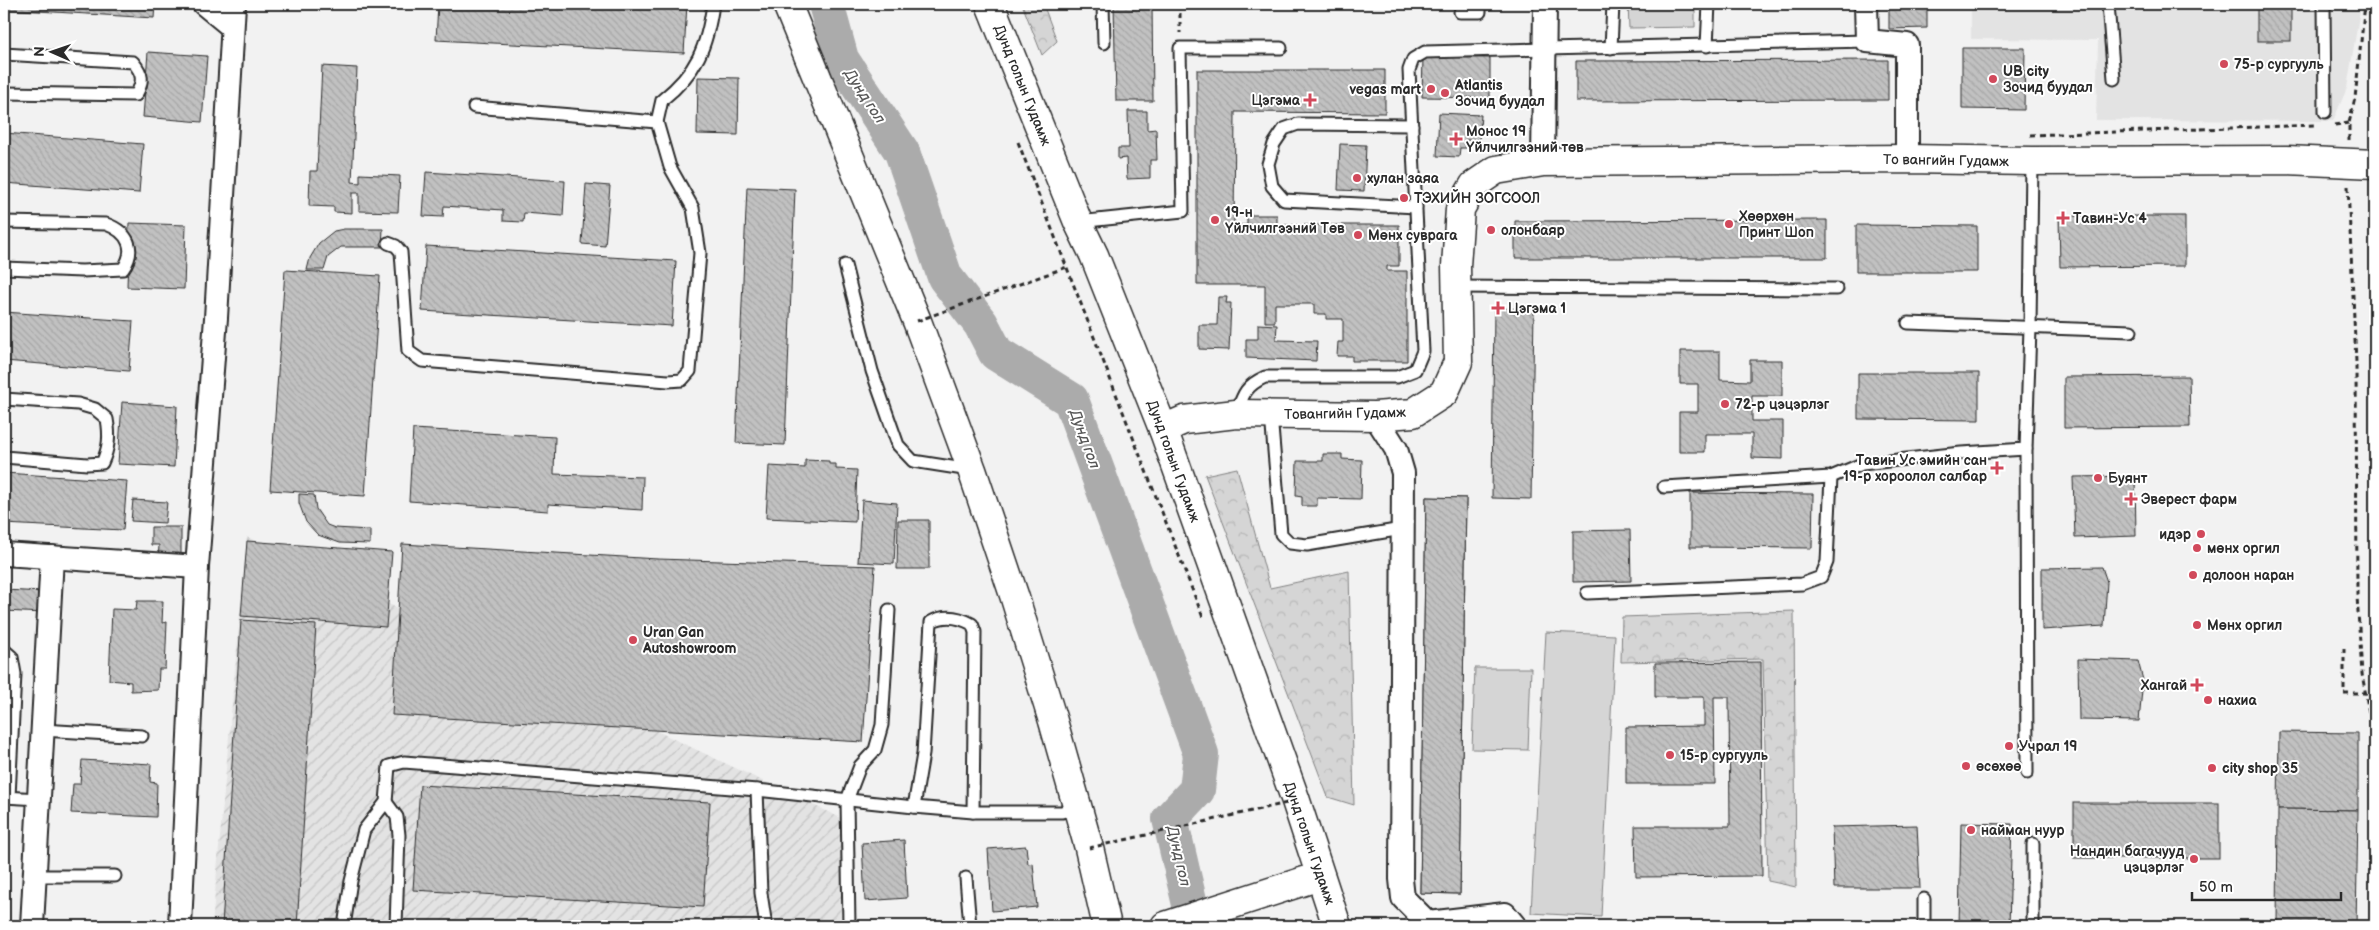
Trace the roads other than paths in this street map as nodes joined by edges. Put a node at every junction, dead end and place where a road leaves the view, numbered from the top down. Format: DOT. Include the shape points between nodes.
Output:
graph roads {
  1 [pos="204,4"];
  2 [pos="234,4"];
  3 [pos="713,4"];
  4 [pos="787,4"];
  5 [pos="990,4"];
  6 [pos="1103,4"];
  7 [pos="1480,4"];
  8 [pos="1545,4"];
  9 [pos="1613,4"];
  10 [pos="1709,4"];
  11 [pos="1866,4"];
  12 [pos="2108,4"];
  13 [pos="2324,4"];
  14 [pos="1460,12"];
  15 [pos="232,27"];
  16 [pos="1866,41"];
  17 [pos="1104,42"];
  18 [pos="1707,46"];
  19 [pos="1281,48"];
  20 [pos="1611,48"];
  21 [pos="1545,50"];
  22 [pos="4,54"];
  23 [pos="2114,79"];
  24 [pos="4,93"];
  25 [pos="474,107"];
  26 [pos="2325,112"];
  27 [pos="657,122"];
  28 [pos="1412,125"];
  29 [pos="2029,148"];
  30 [pos="1907,158"];
  31 [pos="1543,162"];
  32 [pos="2375,164"];
  33 [pos="1416,207"];
  34 [pos="4,222"];
  35 [pos="1078,222"];
  36 [pos="388,244"];
  37 [pos="845,265"];
  38 [pos="4,268"];
  39 [pos="1456,288"];
  40 [pos="1837,289"];
  41 [pos="1908,323"];
  42 [pos="2030,328"];
  43 [pos="2131,331"];
  44 [pos="4,399"];
  45 [pos="1236,414"];
  46 [pos="1271,414"];
  47 [pos="1375,416"];
  48 [pos="1163,430"];
  49 [pos="2026,449"];
  50 [pos="4,457"];
  51 [pos="972,470"];
  52 [pos="1831,477"];
  53 [pos="1664,487"];
  54 [pos="1402,529"];
  55 [pos="4,554"];
  56 [pos="52,557"];
  57 [pos="197,567"];
  58 [pos="1587,593"];
  59 [pos="889,610"];
  60 [pos="4,650"];
  61 [pos="42,730"];
  62 [pos="142,736"];
  63 [pos="2027,773"];
  64 [pos="756,790"];
  65 [pos="7,797"];
  66 [pos="38,799"];
  67 [pos="847,800"];
  68 [pos="386,802"];
  69 [pos="1076,806"];
  70 [pos="914,807"];
  71 [pos="972,812"];
  72 [pos="2033,844"];
  73 [pos="35,876"];
  74 [pos="114,876"];
  75 [pos="966,878"];
  76 [pos="1309,880"];
  77 [pos="1924,899"];
  78 [pos="1429,925"];
  79 [pos="32,926"];
  80 [pos="180,926"];
  81 [pos="344,926"];
  82 [pos="396,926"];
  83 [pos="766,926"];
  84 [pos="849,926"];
  85 [pos="970,926"];
  86 [pos="1107,926"];
  87 [pos="1165,926"];
  88 [pos="1337,926"];
  89 [pos="1515,926"];
  90 [pos="1924,926"];
  91 [pos="2033,926"];
  1 -- 15 [label="street"];
  2 -- 15 [label="street"];
  3 -- 27 [label="lane" via="705,47 689,74 662,100"];
  4 -- 51 [label="street" via="917,321"];
  5 -- 35 [label="street, Дунд голын Гудамж"];
  6 -- 17 [label="lane"];
  7 -- 14 [label="lane" via="1480,12"];
  8 -- 21 [label="street"];
  9 -- 20 [label="lane"];
  10 -- 18 [label="lane"];
  11 -- 16 [label="street"];
  12 -- 23 [label="lane"];
  13 -- 26 [label="lane"];
  15 -- 57 [label="street" via="216,318"];
  16 -- 18 [label="lane"];
  16 -- 30 [label="street" via="1907,45"];
  18 -- 20 [label="lane"];
  19 -- 35 [label="lane" via="1180,48 1183,211"];
  20 -- 21 [label="lane"];
  21 -- 28 [label="lane" via="1425,52 1414,59 1410,70"];
  21 -- 31 [label="street"];
  22 -- 24 [label="lane" via="133,62 142,76 136,95"];
  25 -- 27 [label="lane"];
  27 -- 36 [label="lane" via="670,167 693,208 700,253 693,358 690,371 682,380 422,361 408,351 401,252"];
  28 -- 33 [label="lane"];
  28 -- 33 [label="lane" via="1298,124 1284,129 1274,144 1268,164 1272,186 1284,200"];
  29 -- 30 [label="street, То вангийн Гудамж"];
  29 -- 32 [label="street, То вангийн Гудамж"];
  29 -- 42 [label="lane"];
  30 -- 31 [label="street, То вангийн Гудамж"];
  31 -- 39 [label="street, Товангийн Гудамж" via="1496,170 1474,185 1460,209"];
  33 -- 45 [label="lane" via="1423,351 1415,370 1397,377 1265,377 1251,384"];
  34 -- 38 [label="lane" via="106,224 119,228 128,238 129,246 129,261 123,270"];
  35 -- 48 [label="street, Дунд голын Гудамж"];
  37 -- 51 [label="lane" via="872,371 898,445 913,461"];
  39 -- 40 [label="lane"];
  39 -- 47 [label="street, Товангийн Гудамж" via="1458,362 1444,393 1413,412"];
  41 -- 42 [label="lane"];
  42 -- 43 [label="lane"];
  42 -- 49 [label="lane"];
  44 -- 50 [label="lane" via="78,404 95,409 107,419 110,435 102,463"];
  45 -- 46 [label="street, Товангийн Гудамж"];
  45 -- 48 [label="street, Товангийн Гудамж" via="1184,420"];
  46 -- 47 [label="street, Товангийн Гудамж"];
  46 -- 54 [label="lane" via="1281,534 1290,543 1307,544"];
  47 -- 54 [label="street" via="1396,449 1403,473"];
  48 -- 76 [label="street, Дунд голын Гудамж"];
  49 -- 52 [label="lane" via="1862,464"];
  49 -- 63 [label="lane"];
  51 -- 69 [label="street" via="1053,721"];
  52 -- 53 [label="lane"];
  52 -- 58 [label="lane" via="1827,562 1821,576 1802,584"];
  54 -- 78 [label="street" via="1401,879 1403,898"];
  55 -- 56 [label="street"];
  56 -- 57 [label="street"];
  56 -- 61 [label="street"];
  57 -- 80 [label="street"];
  59 -- 67 [label="lane" via="882,725 875,750 860,766"];
  60 -- 65 [label="lane" via="12,657 15,674"];
  61 -- 62 [label="lane"];
  61 -- 66 [label="street"];
  64 -- 67 [label="lane"];
  64 -- 68 [label="lane" via="404,762 389,766"];
  64 -- 83 [label="lane" via="761,893"];
  65 -- 66 [label="lane"];
  66 -- 73 [label="street"];
  67 -- 70 [label="lane"];
  67 -- 84 [label="lane"];
  68 -- 81 [label="lane" via="364,830"];
  68 -- 82 [label="lane" via="397,817 399,835"];
  69 -- 71 [label="lane" via="1062,812"];
  69 -- 86 [label="street"];
  70 -- 71 [label="lane"];
  70 -- 71 [label="lane" via="923,754 931,622 949,617 972,624 974,632"];
  72 -- 91 [label="lane"];
  73 -- 74 [label="lane"];
  73 -- 79 [label="street"];
  75 -- 85 [label="lane"];
  76 -- 87 [label="street"];
  76 -- 88 [label="street, Дунд голын Гудамж"];
  77 -- 90 [label="lane"];
  78 -- 89 [label="street" via="1505,914"];
}
